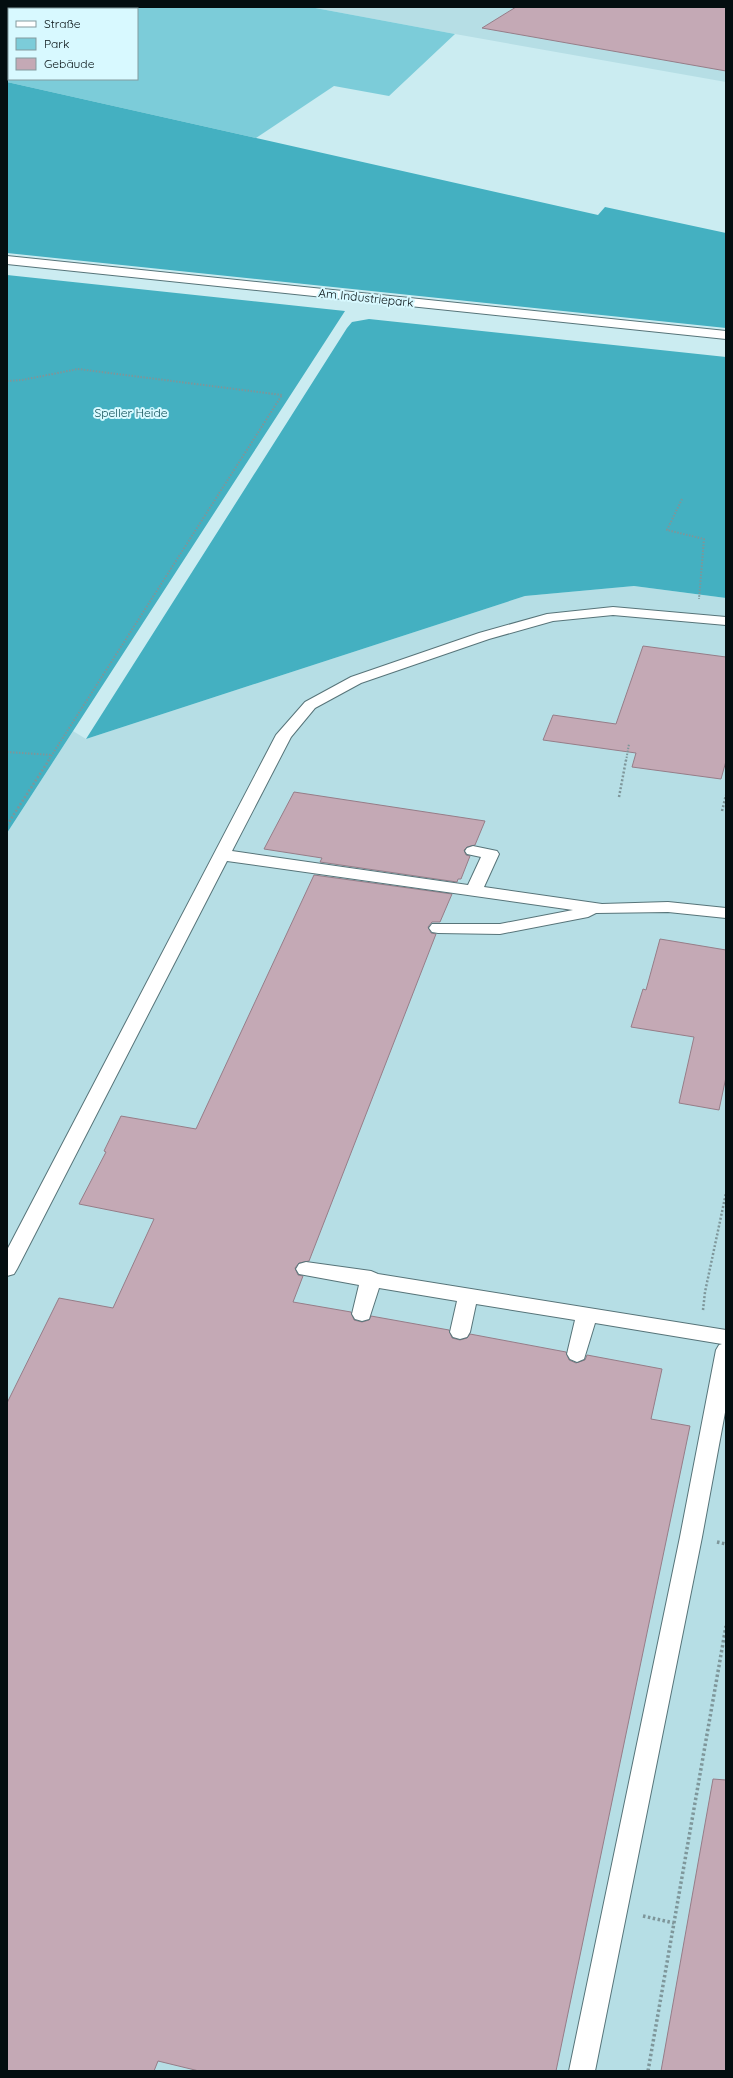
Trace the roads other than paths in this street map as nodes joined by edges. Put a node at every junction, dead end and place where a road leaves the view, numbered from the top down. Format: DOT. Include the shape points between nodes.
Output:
graph roads {
  1 [pos="7,260"];
  2 [pos="726,335"];
  3 [pos="726,621"];
  4 [pos="473,851"];
  5 [pos="223,855"];
  6 [pos="473,892"];
  7 [pos="602,909"];
  8 [pos="726,913"];
  9 [pos="438,928"];
  10 [pos="7,1269"];
  11 [pos="306,1269"];
  12 [pos="371,1278"];
  13 [pos="468,1295"];
  14 [pos="362,1314"];
  15 [pos="587,1314"];
  16 [pos="460,1332"];
  17 [pos="726,1337"];
  18 [pos="726,1350"];
  19 [pos="577,1354"];
  20 [pos="721,1410"];
  21 [pos="582,2071"];
  1 -- 2 [label="street, Am Industriepark"];
  3 -- 5 [label="lane" via="613,611 552,617 484,636 356,680 310,705 284,735"];
  4 -- 6 [label="lane" via="491,854"];
  5 -- 6 [label="lane"];
  5 -- 10 [label="lane"];
  6 -- 7 [label="lane"];
  7 -- 8 [label="lane" via="668,907"];
  7 -- 9 [label="lane" via="500,929"];
  11 -- 12 [label="lane"];
  12 -- 13 [label="lane"];
  12 -- 14 [label="lane"];
  13 -- 15 [label="lane"];
  13 -- 16 [label="lane"];
  15 -- 17 [label="lane"];
  15 -- 19 [label="lane"];
  18 -- 20 [label="lane"];
  20 -- 21 [label="lane"];
}
